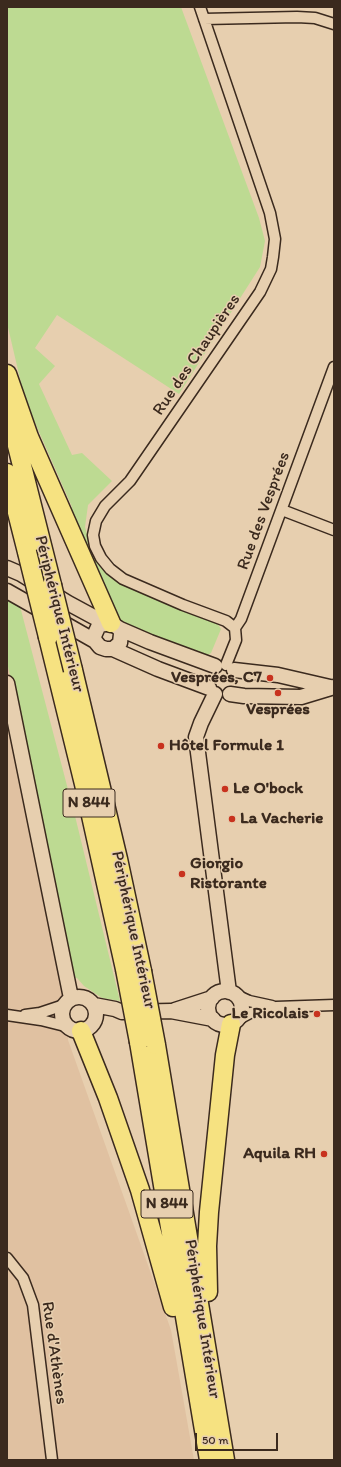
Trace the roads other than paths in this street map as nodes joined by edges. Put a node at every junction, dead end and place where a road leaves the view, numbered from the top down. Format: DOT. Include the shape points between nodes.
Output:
graph roads {
  1 [pos="200,7"];
  2 [pos="204,19"];
  3 [pos="334,24"];
  4 [pos="334,367"];
  5 [pos="7,374"];
  6 [pos="7,406"];
  7 [pos="7,474"];
  8 [pos="282,510"];
  9 [pos="334,530"];
  10 [pos="7,568"];
  11 [pos="7,591"];
  12 [pos="112,625"];
  13 [pos="235,628"];
  14 [pos="95,641"];
  15 [pos="112,649"];
  16 [pos="225,667"];
  17 [pos="7,682"];
  18 [pos="332,687"];
  19 [pos="212,691"];
  20 [pos="230,694"];
  21 [pos="134,970"];
  22 [pos="232,994"];
  23 [pos="212,998"];
  24 [pos="68,1002"];
  25 [pos="94,1005"];
  26 [pos="334,1005"];
  27 [pos="276,1007"];
  28 [pos="171,1011"];
  29 [pos="122,1012"];
  30 [pos="11,1016"];
  31 [pos="212,1019"];
  32 [pos="233,1022"];
  33 [pos="81,1027"];
  34 [pos="148,1043"];
  35 [pos="7,1258"];
  36 [pos="204,1328"];
  37 [pos="194,1367"];
  38 [pos="52,1460"];
  39 [pos="209,1460"];
  40 [pos="225,1460"];
  1 -- 2 [label="street, Rue des Chaupières"];
  2 -- 3 [label="street" via="297,16"];
  2 -- 13 [label="street, Rue des Chaupières" via="270,213 275,239 273,257 260,292 130,481 102,510 93,535 101,558 110,569 124,579 226,621"];
  4 -- 8 [label="street, Rue des Vesprées"];
  5 -- 12 [label="highway" via="29,437"];
  6 -- 21 [label="highway, Périphérique Intérieur / N 844, bridge" via="118,859"];
  7 -- 21 [label="highway, N 844, bridge" via="84,784"];
  8 -- 9 [label="street"];
  8 -- 13 [label="street, Rue des Vesprées" via="241,619"];
  10 -- 12 [label="street"];
  11 -- 14 [label="street"];
  12 -- 14 [label="street" via="96,629"];
  12 -- 15 [label="street" via="120,641"];
  12 -- 16 [label="street"];
  13 -- 16 [label="street, Rue des Vesprées" via="236,640"];
  14 -- 15 [label="street" via="106,650"];
  15 -- 19 [label="street"];
  16 -- 18 [label="street" via="278,674"];
  16 -- 19 [label="street" via="207,675 206,682"];
  16 -- 20 [label="street" via="237,683"];
  17 -- 24 [label="street"];
  18 -- 20 [label="street" via="301,697"];
  19 -- 20 [label="street" via="222,696"];
  19 -- 22 [label="street" via="196,737"];
  21 -- 34 [label="highway, N 844, bridge"];
  22 -- 23 [label="street" via="219,992"];
  22 -- 27 [label="street"];
  22 -- 32 [label="street" via="240,1001 242,1008 240,1016"];
  23 -- 28 [label="street"];
  23 -- 31 [label="street" via="208,1009"];
  24 -- 25 [label="street" via="78,996 86,998"];
  24 -- 30 [label="street" via="40,1013"];
  24 -- 33 [label="street" via="63,1017"];
  25 -- 29 [label="street"];
  25 -- 33 [label="street" via="96,1012"];
  26 -- 27 [label="street"];
  27 -- 32 [label="street" via="250,1013"];
  28 -- 29 [label="street"];
  28 -- 31 [label="street"];
  29 -- 33 [label="street"];
  30 -- 33 [label="street"];
  31 -- 32 [label="street" via="220,1024"];
  32 -- 36 [label="highway" via="225,1055 209,1212 207,1284 210,1308"];
  33 -- 37 [label="highway" via="140,1190 163,1268 182,1350"];
  34 -- 36 [label="highway, Périphérique Intérieur / N 844"];
  34 -- 37 [label="highway, N 844"];
  35 -- 38 [label="street, Rue d'Athènes" via="23,1278 33,1305"];
  36 -- 40 [label="highway, Périphérique Intérieur / N 844"];
  37 -- 39 [label="highway, N 844"];
}
